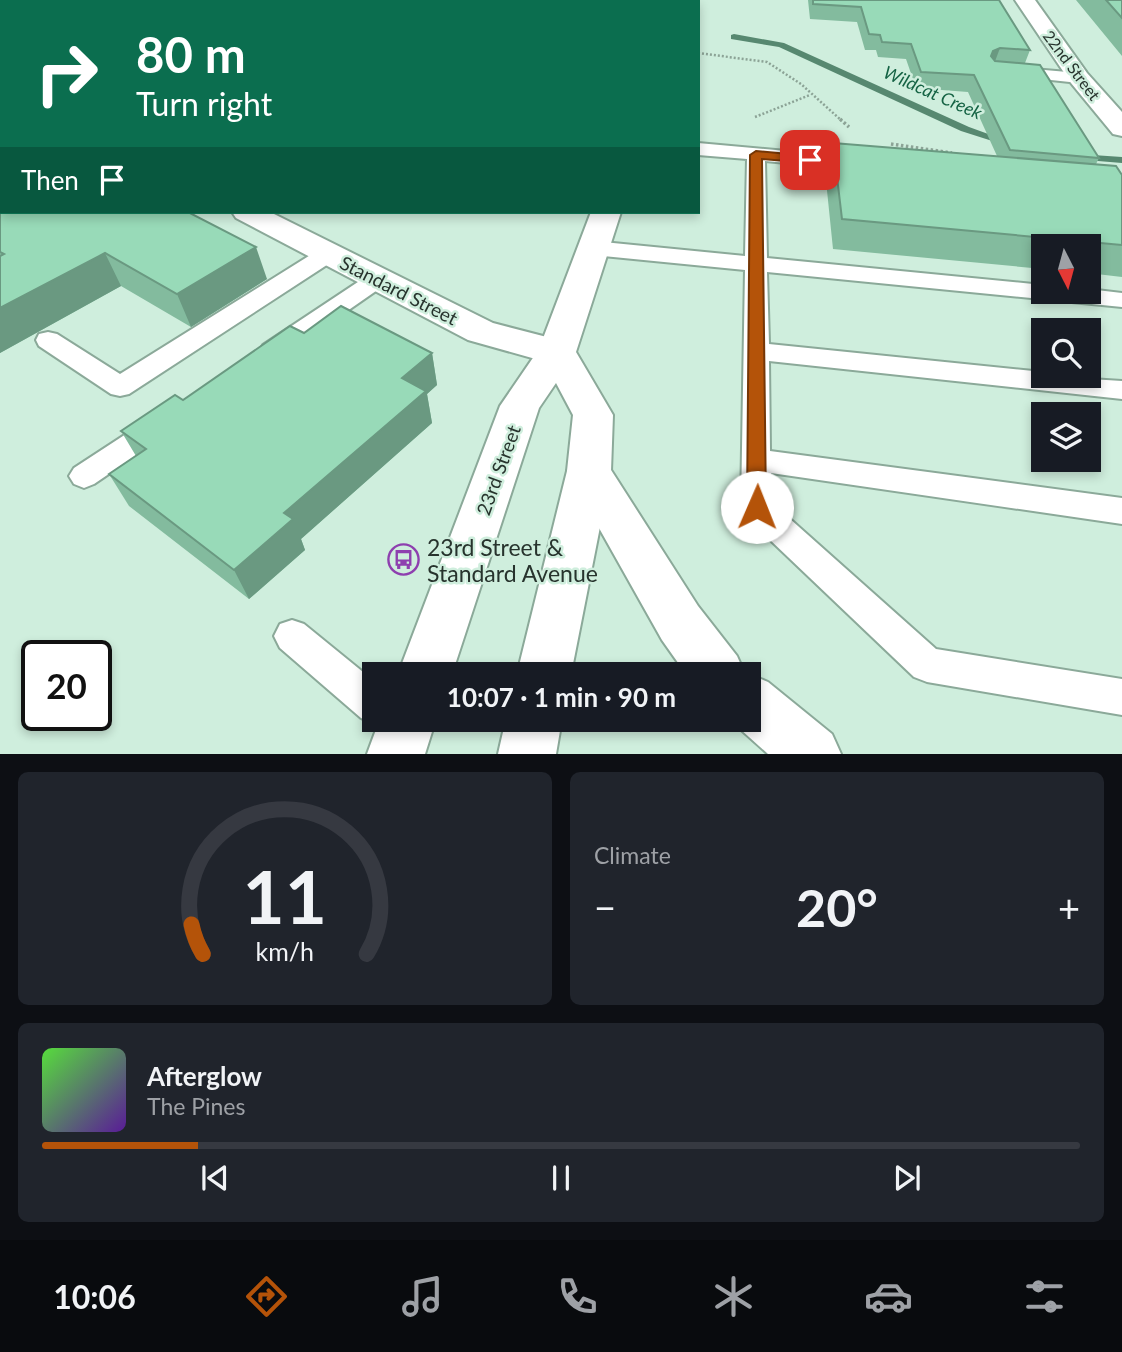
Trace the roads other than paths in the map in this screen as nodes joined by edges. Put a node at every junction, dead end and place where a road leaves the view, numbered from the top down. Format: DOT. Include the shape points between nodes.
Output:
graph roads {
  1 [pos="1025,0"];
  2 [pos="995,71"];
  3 [pos="1079,78"];
  4 [pos="1118,119"];
  5 [pos="700,149"];
  6 [pos="756,155"];
  7 [pos="881,166"];
  8 [pos="254,214"];
  9 [pos="605,214"];
  10 [pos="593,248"];
  11 [pos="328,254"];
  12 [pos="756,264"];
  13 [pos="378,279"];
  14 [pos="1122,300"];
  15 [pos="48,340"];
  16 [pos="756,351"];
  17 [pos="557,352"];
  18 [pos="254,363"];
  19 [pos="1122,390"];
  20 [pos="175,416"];
  21 [pos="757,460"];
  22 [pos="589,471"];
  23 [pos="84,476"];
  24 [pos="1122,511"];
  25 [pos="292,636"];
  26 [pos="429,662"];
  27 [pos="547,662"];
  28 [pos="709,662"];
  29 [pos="362,697"];
  30 [pos="1122,697"];
  31 [pos="761,711"];
  32 [pos="531,732"];
  33 [pos="527,754"];
  34 [pos="812,754"];
  1 -- 3 [label="street, 22nd Street"];
  2 -- 3 [label="lane"];
  3 -- 4 [label="street, 22nd Street"];
  5 -- 6 [label="lane"];
  6 -- 7 [label="lane"];
  6 -- 12 [label="lane"];
  8 -- 11 [label="street, Standard Street"];
  9 -- 10 [label="street, 23rd Street"];
  10 -- 12 [label="lane"];
  10 -- 17 [label="street, 23rd Street"];
  11 -- 13 [label="street, Standard Street"];
  11 -- 15 [label="lane" via="120,387"];
  12 -- 14 [label="lane"];
  12 -- 16 [label="lane"];
  13 -- 17 [label="street, Standard Street" via="481,332"];
  13 -- 18 [label="lane"];
  16 -- 19 [label="lane"];
  16 -- 21 [label="lane"];
  17 -- 22 [label="street" via="593,415"];
  17 -- 26 [label="street, 23rd Street" via="520,406"];
  20 -- 23 [label="lane"];
  21 -- 24 [label="lane"];
  21 -- 30 [label="lane" via="757,507 927,666"];
  22 -- 27 [label="street"];
  22 -- 28 [label="street" via="680,623"];
  25 -- 29 [label="lane"];
  31 -- 34 [label="street"];
  32 -- 33 [label="street"];
}
